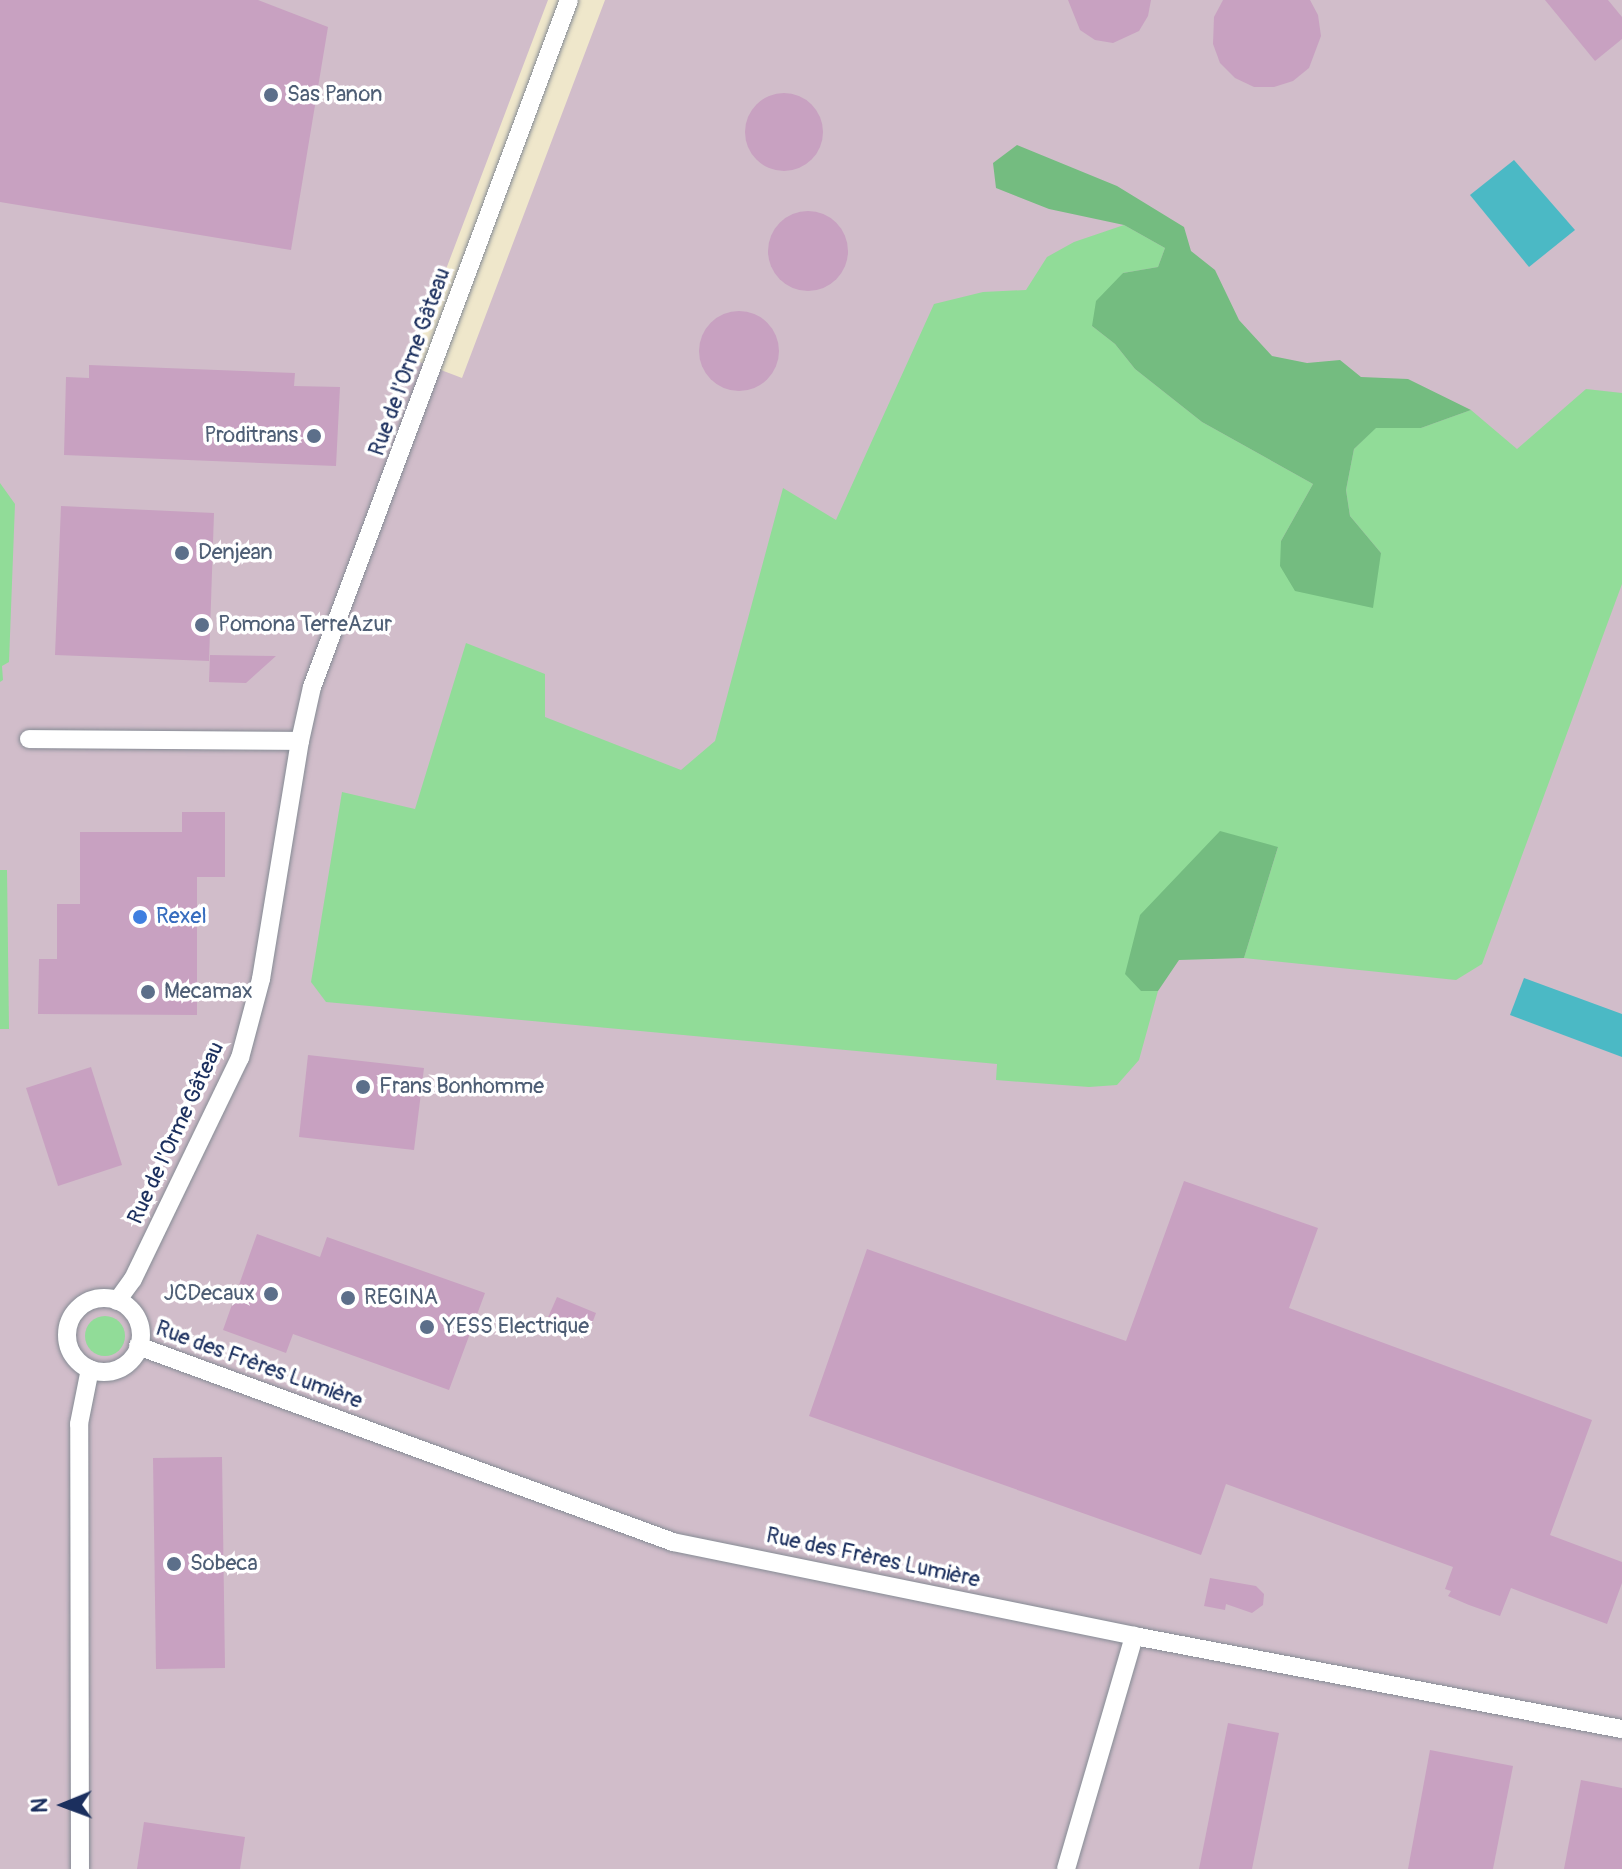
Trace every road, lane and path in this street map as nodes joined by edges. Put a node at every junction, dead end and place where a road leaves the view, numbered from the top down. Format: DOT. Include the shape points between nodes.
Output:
graph roads {
  1 [pos="569,0"];
  2 [pos="29,739"];
  3 [pos="300,741"];
  4 [pos="117,1301"];
  5 [pos="138,1346"];
  6 [pos="90,1369"];
  7 [pos="1134,1636"];
  8 [pos="1622,1729"];
  9 [pos="80,1869"];
  10 [pos="1066,1869"];
  1 -- 3 [label="street, Rue de l'Orme Gâteau" via="312,687"];
  2 -- 3 [label="street"];
  3 -- 4 [label="street, Rue de l'Orme Gâteau" via="261,979 240,1058 133,1279"];
  4 -- 5 [label="street" via="137,1319"];
  4 -- 6 [label="street" via="84,1303 69,1321 68,1344 74,1357"];
  5 -- 6 [label="street" via="124,1365"];
  5 -- 7 [label="street, Rue des Frères Lumière" via="673,1542"];
  6 -- 9 [label="street" via="79,1424"];
  7 -- 8 [label="street, Rue des Frères Lumière"];
  7 -- 10 [label="street"];
}
